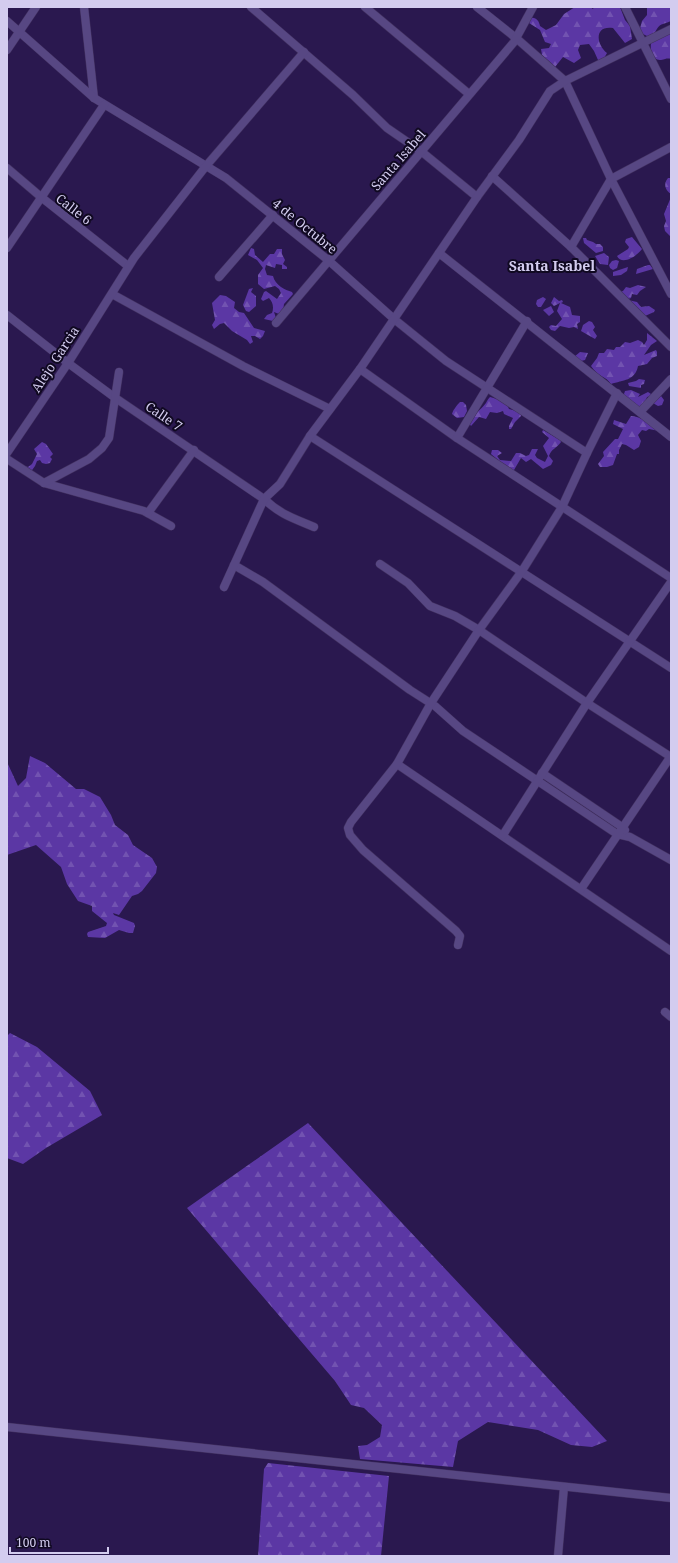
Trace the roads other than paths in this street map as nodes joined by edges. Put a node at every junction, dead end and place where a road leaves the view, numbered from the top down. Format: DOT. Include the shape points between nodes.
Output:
graph roads {
  1 [pos="36,7"];
  2 [pos="84,7"];
  3 [pos="251,7"];
  4 [pos="365,7"];
  5 [pos="477,7"];
  6 [pos="533,7"];
  7 [pos="625,7"];
  8 [pos="7,21"];
  9 [pos="671,29"];
  10 [pos="19,31"];
  11 [pos="516,38"];
  12 [pos="643,43"];
  13 [pos="7,50"];
  14 [pos="304,52"];
  15 [pos="565,81"];
  16 [pos="469,94"];
  17 [pos="94,98"];
  18 [pos="671,99"];
  19 [pos="104,105"];
  20 [pos="671,147"];
  21 [pos="422,152"];
  22 [pos="206,166"];
  23 [pos="7,168"];
  24 [pos="492,176"];
  25 [pos="611,179"];
  26 [pos="41,197"];
  27 [pos="477,197"];
  28 [pos="273,215"];
  29 [pos="7,248"];
  30 [pos="571,248"];
  31 [pos="439,253"];
  32 [pos="328,260"];
  33 [pos="128,266"];
  34 [pos="219,277"];
  35 [pos="112,294"];
  36 [pos="671,294"];
  37 [pos="7,315"];
  38 [pos="394,319"];
  39 [pos="527,321"];
  40 [pos="276,323"];
  41 [pos="671,347"];
  42 [pos="68,363"];
  43 [pos="360,369"];
  44 [pos="119,372"];
  45 [pos="671,379"];
  46 [pos="486,388"];
  47 [pos="617,393"];
  48 [pos="114,397"];
  49 [pos="330,409"];
  50 [pos="640,412"];
  51 [pos="310,436"];
  52 [pos="671,437"];
  53 [pos="457,438"];
  54 [pos="194,450"];
  55 [pos="7,452"];
  56 [pos="587,452"];
  57 [pos="7,459"];
  58 [pos="44,483"];
  59 [pos="264,499"];
  60 [pos="562,507"];
  61 [pos="148,513"];
  62 [pos="171,526"];
  63 [pos="314,527"];
  64 [pos="380,564"];
  65 [pos="234,565"];
  66 [pos="522,571"];
  67 [pos="671,578"];
  68 [pos="671,582"];
  69 [pos="224,587"];
  70 [pos="479,630"];
  71 [pos="630,643"];
  72 [pos="671,668"];
  73 [pos="431,703"];
  74 [pos="587,703"];
  75 [pos="671,756"];
  76 [pos="397,764"];
  77 [pos="542,773"];
  78 [pos="538,781"];
  79 [pos="622,827"];
  80 [pos="617,834"];
  81 [pos="502,835"];
  82 [pos="630,837"];
  83 [pos="671,860"];
  84 [pos="580,889"];
  85 [pos="458,945"];
  86 [pos="671,951"];
  87 [pos="7,1427"];
  88 [pos="564,1487"];
  89 [pos="671,1498"];
  90 [pos="558,1556"];
  1 -- 10 [label="street"];
  2 -- 17 [label="street"];
  3 -- 14 [label="street"];
  4 -- 16 [label="street"];
  5 -- 11 [label="street"];
  6 -- 11 [label="street, Santa Isabel"];
  7 -- 12 [label="street"];
  8 -- 10 [label="street, 4 de Octubre"];
  9 -- 12 [label="street"];
  10 -- 13 [label="street"];
  10 -- 17 [label="street, 4 de Octubre"];
  11 -- 15 [label="street"];
  11 -- 16 [label="street, Santa Isabel"];
  12 -- 15 [label="street"];
  12 -- 18 [label="street"];
  14 -- 21 [label="street" via="354,95 387,128"];
  14 -- 22 [label="street, Alejo Garcia"];
  15 -- 24 [label="street" via="550,90 519,140"];
  15 -- 25 [label="street"];
  16 -- 21 [label="street, Santa Isabel"];
  17 -- 19 [label="street, 4 de Octubre"];
  19 -- 22 [label="street, 4 de Octubre"];
  19 -- 26 [label="street"];
  20 -- 25 [label="street"];
  21 -- 27 [label="street"];
  21 -- 32 [label="street, Santa Isabel"];
  22 -- 28 [label="street, 4 de Octubre" via="226,178"];
  22 -- 33 [label="street, Alejo Garcia"];
  23 -- 26 [label="street, Calle 6"];
  24 -- 27 [label="street"];
  24 -- 30 [label="street"];
  25 -- 30 [label="street"];
  25 -- 36 [label="street"];
  26 -- 29 [label="street"];
  26 -- 33 [label="street, Calle 6"];
  27 -- 31 [label="street"];
  28 -- 32 [label="street, 4 de Octubre"];
  28 -- 34 [label="street"];
  30 -- 41 [label="street"];
  31 -- 38 [label="street"];
  31 -- 39 [label="street"];
  32 -- 38 [label="street, 4 de Octubre"];
  32 -- 40 [label="street, Santa Isabel"];
  33 -- 35 [label="street, Alejo Garcia"];
  35 -- 42 [label="street, Alejo Garcia"];
  35 -- 49 [label="street" via="243,366"];
  37 -- 42 [label="street, Calle 7"];
  38 -- 43 [label="street"];
  38 -- 46 [label="street, 4 de Octubre" via="441,357"];
  39 -- 46 [label="street"];
  39 -- 47 [label="street"];
  42 -- 48 [label="street, Calle 7"];
  42 -- 55 [label="street, Alejo Garcia"];
  43 -- 49 [label="street"];
  43 -- 53 [label="street"];
  44 -- 48 [label="street"];
  45 -- 50 [label="street"];
  46 -- 53 [label="street"];
  46 -- 56 [label="street, 4 de Octubre"];
  47 -- 50 [label="street"];
  47 -- 56 [label="street"];
  48 -- 54 [label="street, Calle 7"];
  48 -- 58 [label="street" via="109,438 102,448 89,459"];
  49 -- 51 [label="street"];
  50 -- 52 [label="street"];
  51 -- 59 [label="street" via="280,484"];
  51 -- 66 [label="street"];
  53 -- 60 [label="street"];
  54 -- 59 [label="street, Calle 7"];
  54 -- 61 [label="street"];
  56 -- 60 [label="street"];
  57 -- 58 [label="street"];
  58 -- 61 [label="street"];
  59 -- 63 [label="street, Calle 7" via="275,510"];
  59 -- 65 [label="street"];
  60 -- 66 [label="street"];
  60 -- 67 [label="street"];
  61 -- 62 [label="street"];
  64 -- 70 [label="street" via="408,583 430,606 455,616"];
  65 -- 69 [label="street"];
  65 -- 73 [label="street" via="263,582 348,646"];
  66 -- 70 [label="street"];
  66 -- 71 [label="street"];
  68 -- 71 [label="street"];
  70 -- 73 [label="street"];
  70 -- 74 [label="street"];
  71 -- 72 [label="street"];
  71 -- 74 [label="street"];
  73 -- 76 [label="street"];
  73 -- 78 [label="street" via="463,730"];
  74 -- 75 [label="street"];
  74 -- 77 [label="street"];
  75 -- 79 [label="street"];
  76 -- 81 [label="street"];
  76 -- 85 [label="street" via="351,822 348,828 350,835 363,850 456,931 460,936"];
  77 -- 78 [label="street"];
  77 -- 79 [label="street"];
  78 -- 80 [label="street"];
  78 -- 81 [label="street"];
  79 -- 80 [label="street"];
  79 -- 82 [label="street"];
  80 -- 82 [label="street"];
  80 -- 84 [label="street"];
  81 -- 84 [label="street"];
  82 -- 83 [label="street"];
  84 -- 86 [label="street"];
  87 -- 88 [label="street"];
  88 -- 89 [label="street"];
  88 -- 90 [label="street"];
}
